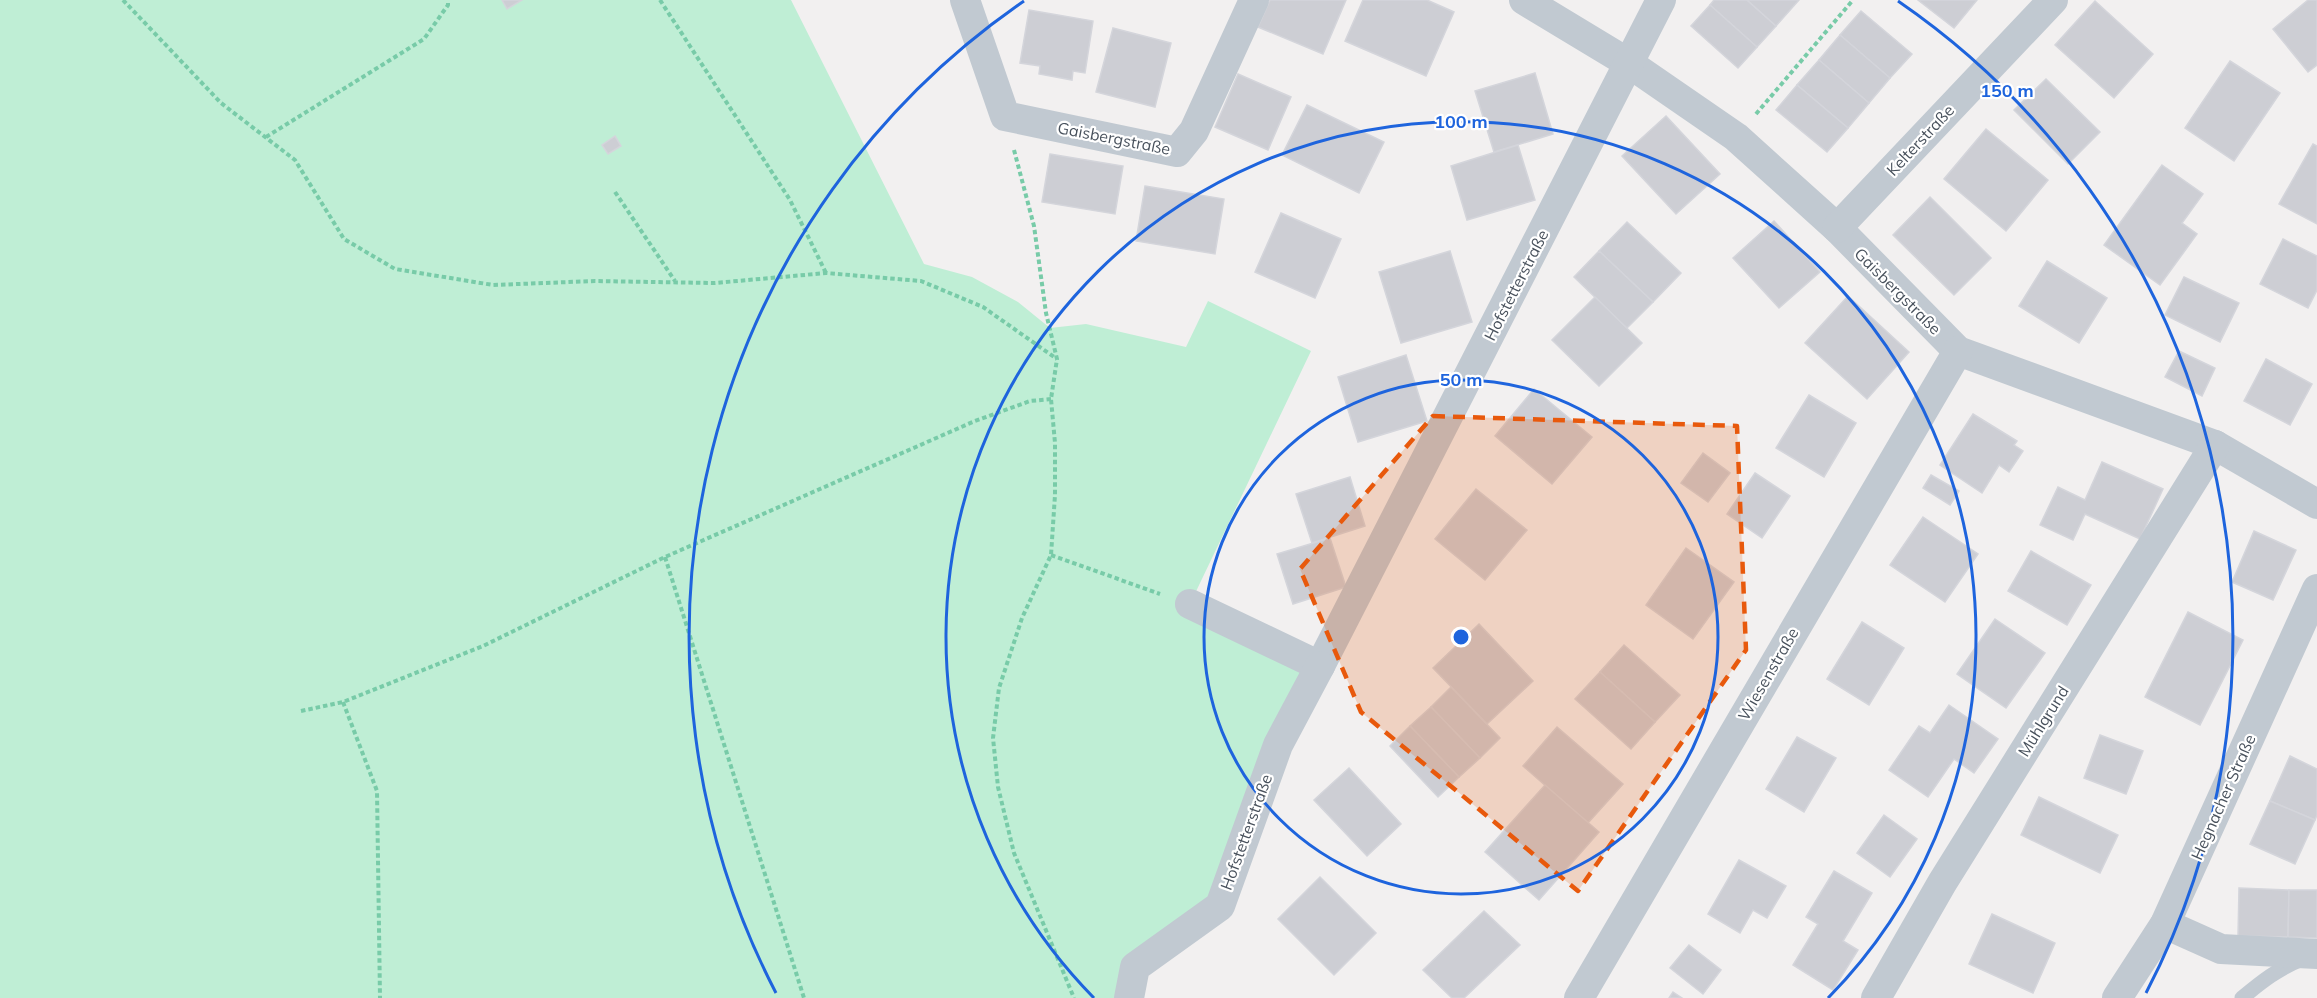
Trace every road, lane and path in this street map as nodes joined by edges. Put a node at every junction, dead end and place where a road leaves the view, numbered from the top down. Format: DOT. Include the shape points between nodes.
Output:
graph roads {
  1 [pos="123,0"];
  2 [pos="448,0"];
  3 [pos="660,0"];
  4 [pos="965,0"];
  5 [pos="1254,0"];
  6 [pos="1524,0"];
  7 [pos="1661,0"];
  8 [pos="1854,0"];
  9 [pos="2053,0"];
  10 [pos="1630,64"];
  11 [pos="1005,116"];
  12 [pos="266,137"];
  13 [pos="1736,137"];
  14 [pos="615,192"];
  15 [pos="1837,228"];
  16 [pos="826,273"];
  17 [pos="676,282"];
  18 [pos="1958,351"];
  19 [pos="1057,359"];
  20 [pos="1051,399"];
  21 [pos="2215,446"];
  22 [pos="2317,504"];
  23 [pos="1051,555"];
  24 [pos="665,557"];
  25 [pos="2317,589"];
  26 [pos="1190,604"];
  27 [pos="1320,666"];
  28 [pos="344,702"];
  29 [pos="301,711"];
  30 [pos="2165,924"];
  31 [pos="2317,954"];
  32 [pos="380,998"];
  33 [pos="804,998"];
  34 [pos="1074,998"];
  35 [pos="1129,998"];
  36 [pos="1579,998"];
  37 [pos="1876,998"];
  38 [pos="2116,998"];
  39 [pos="2242,998"];
  1 -- 12 [label="path" via="221,103"];
  2 -- 12 [label="path" via="424,39"];
  3 -- 16 [label="path" via="790,200"];
  4 -- 11 [label="street"];
  5 -- 11 [label="street, Gaisbergstraße" via="1194,131 1177,152"];
  6 -- 10 [label="street, Gaisbergstraße"];
  7 -- 10 [label="street, Hofstetterstraße"];
  8 -- 13 [label="path"];
  9 -- 15 [label="street, Kelterstraße"];
  10 -- 13 [label="street, Gaisbergstraße"];
  10 -- 27 [label="street, Hofstetterstraße"];
  11 -- 19 [label="path" via="1034,226 1046,313"];
  12 -- 17 [label="path" via="296,160 344,239 395,269 493,285"];
  13 -- 15 [label="street, Gaisbergstraße"];
  14 -- 17 [label="path"];
  15 -- 18 [label="street, Gaisbergstraße"];
  16 -- 17 [label="path" via="715,283"];
  16 -- 19 [label="path" via="921,281 984,307"];
  18 -- 21 [label="street, Gaisbergstraße"];
  18 -- 36 [label="street, Wiesenstraße"];
  19 -- 20 [label="path"];
  20 -- 23 [label="path" via="1055,495"];
  20 -- 24 [label="path" via="1029,401 975,421"];
  21 -- 22 [label="street, Gaisbergstraße"];
  21 -- 37 [label="street, Mühlgrund" via="1942,884"];
  23 -- 26 [label="path"];
  23 -- 34 [label="path" via="1022,618 1002,678 993,738 998,787 1014,853"];
  24 -- 28 [label="path" via="483,646"];
  24 -- 33 [label="path"];
  25 -- 30 [label="street, Hegnacher Straße"];
  26 -- 27 [label="street"];
  27 -- 35 [label="street, Hofstetterstraße" via="1278,745 1220,906 1135,967"];
  28 -- 29 [label="path"];
  28 -- 32 [label="path" via="377,791"];
  30 -- 31 [label="street" via="2222,950"];
  30 -- 38 [label="street, Hegnacher Straße"];
  31 -- 39 [label="lane" via="2287,965"];
}
